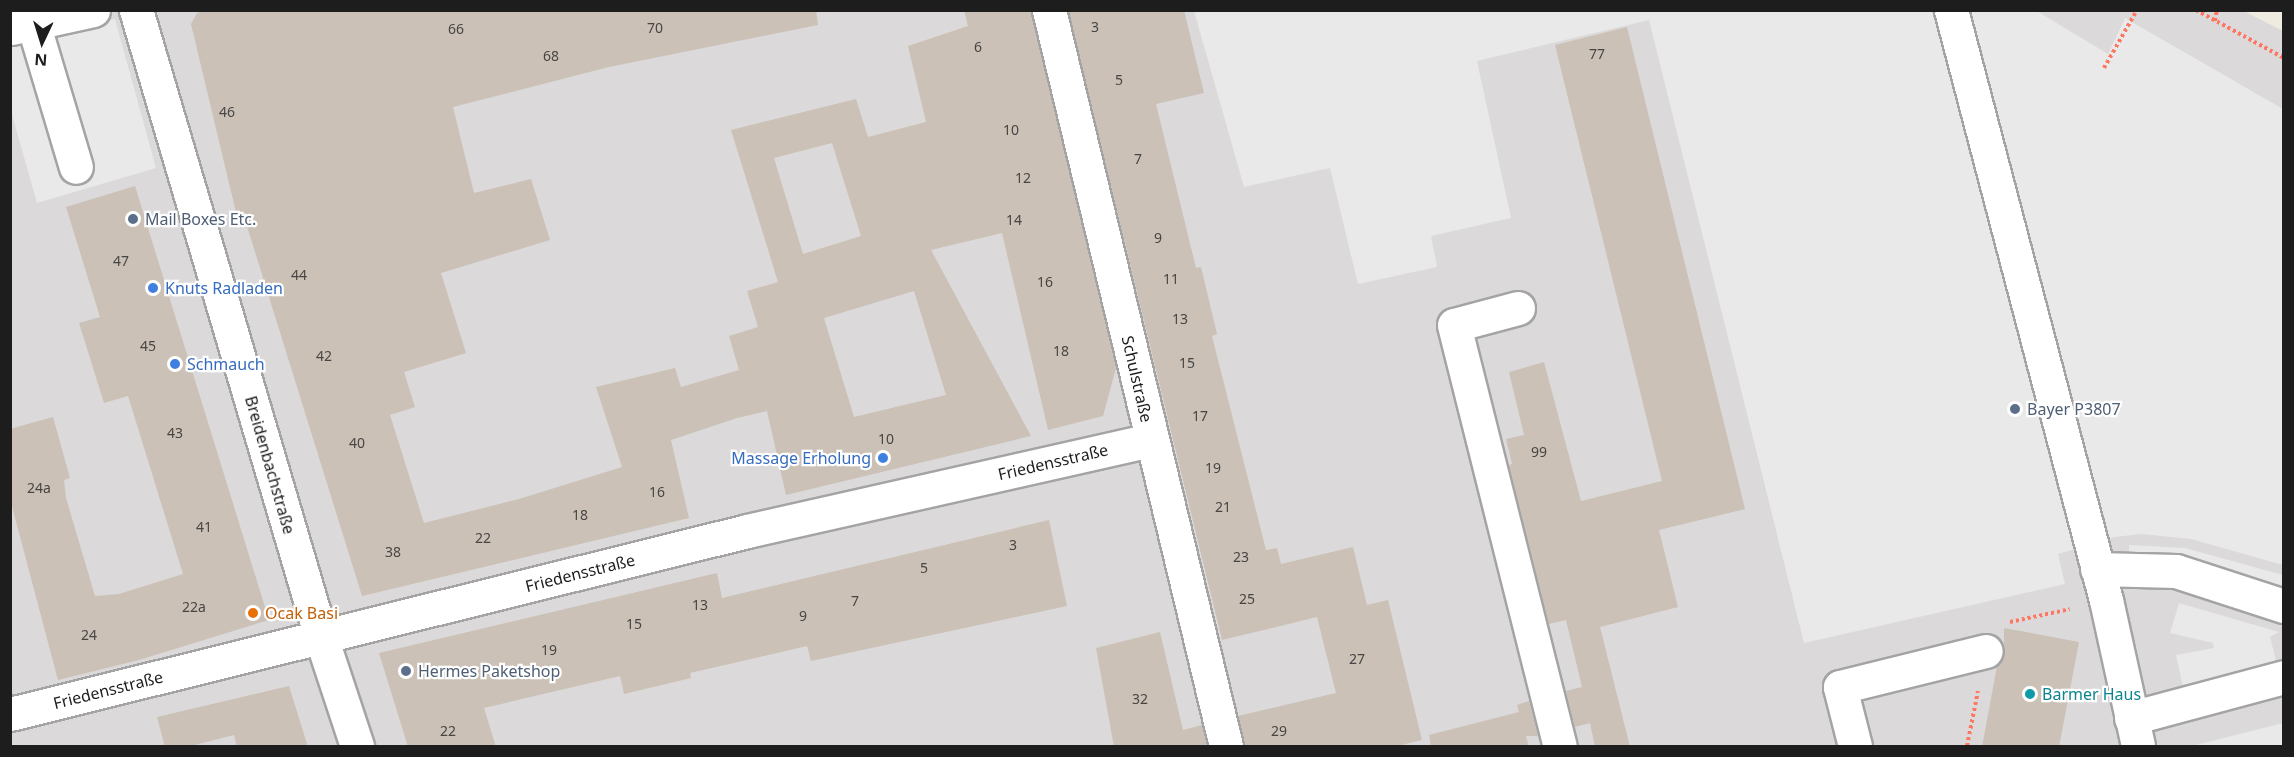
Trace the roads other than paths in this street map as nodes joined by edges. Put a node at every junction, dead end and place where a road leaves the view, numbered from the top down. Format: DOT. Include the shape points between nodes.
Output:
graph roads {
  1 [pos="93,10"];
  2 [pos="136,10"];
  3 [pos="1050,10"];
  4 [pos="1951,10"];
  5 [pos="22,26"];
  6 [pos="76,167"];
  7 [pos="1518,308"];
  8 [pos="1152,440"];
  9 [pos="2097,569"];
  10 [pos="2283,606"];
  11 [pos="321,637"];
  12 [pos="1986,651"];
  13 [pos="2283,677"];
  14 [pos="10,714"];
  15 [pos="2135,733"];
  16 [pos="357,747"];
  17 [pos="1226,747"];
  18 [pos="1560,747"];
  19 [pos="1855,747"];
  1 -- 5 [label="street"];
  2 -- 11 [label="street, Breidenbachstraße"];
  3 -- 8 [label="street, Schulstraße"];
  4 -- 9 [label="street"];
  5 -- 6 [label="street"];
  7 -- 18 [label="street" via="1454,325"];
  8 -- 11 [label="street, Friedensstraße" via="747,531"];
  8 -- 17 [label="street, Schulstraße"];
  9 -- 10 [label="street" via="2176,571"];
  9 -- 15 [label="street"];
  11 -- 14 [label="street, Friedensstraße"];
  11 -- 16 [label="street, Breidenbachstraße"];
  12 -- 19 [label="street" via="1840,687"];
  13 -- 15 [label="street"];
}
